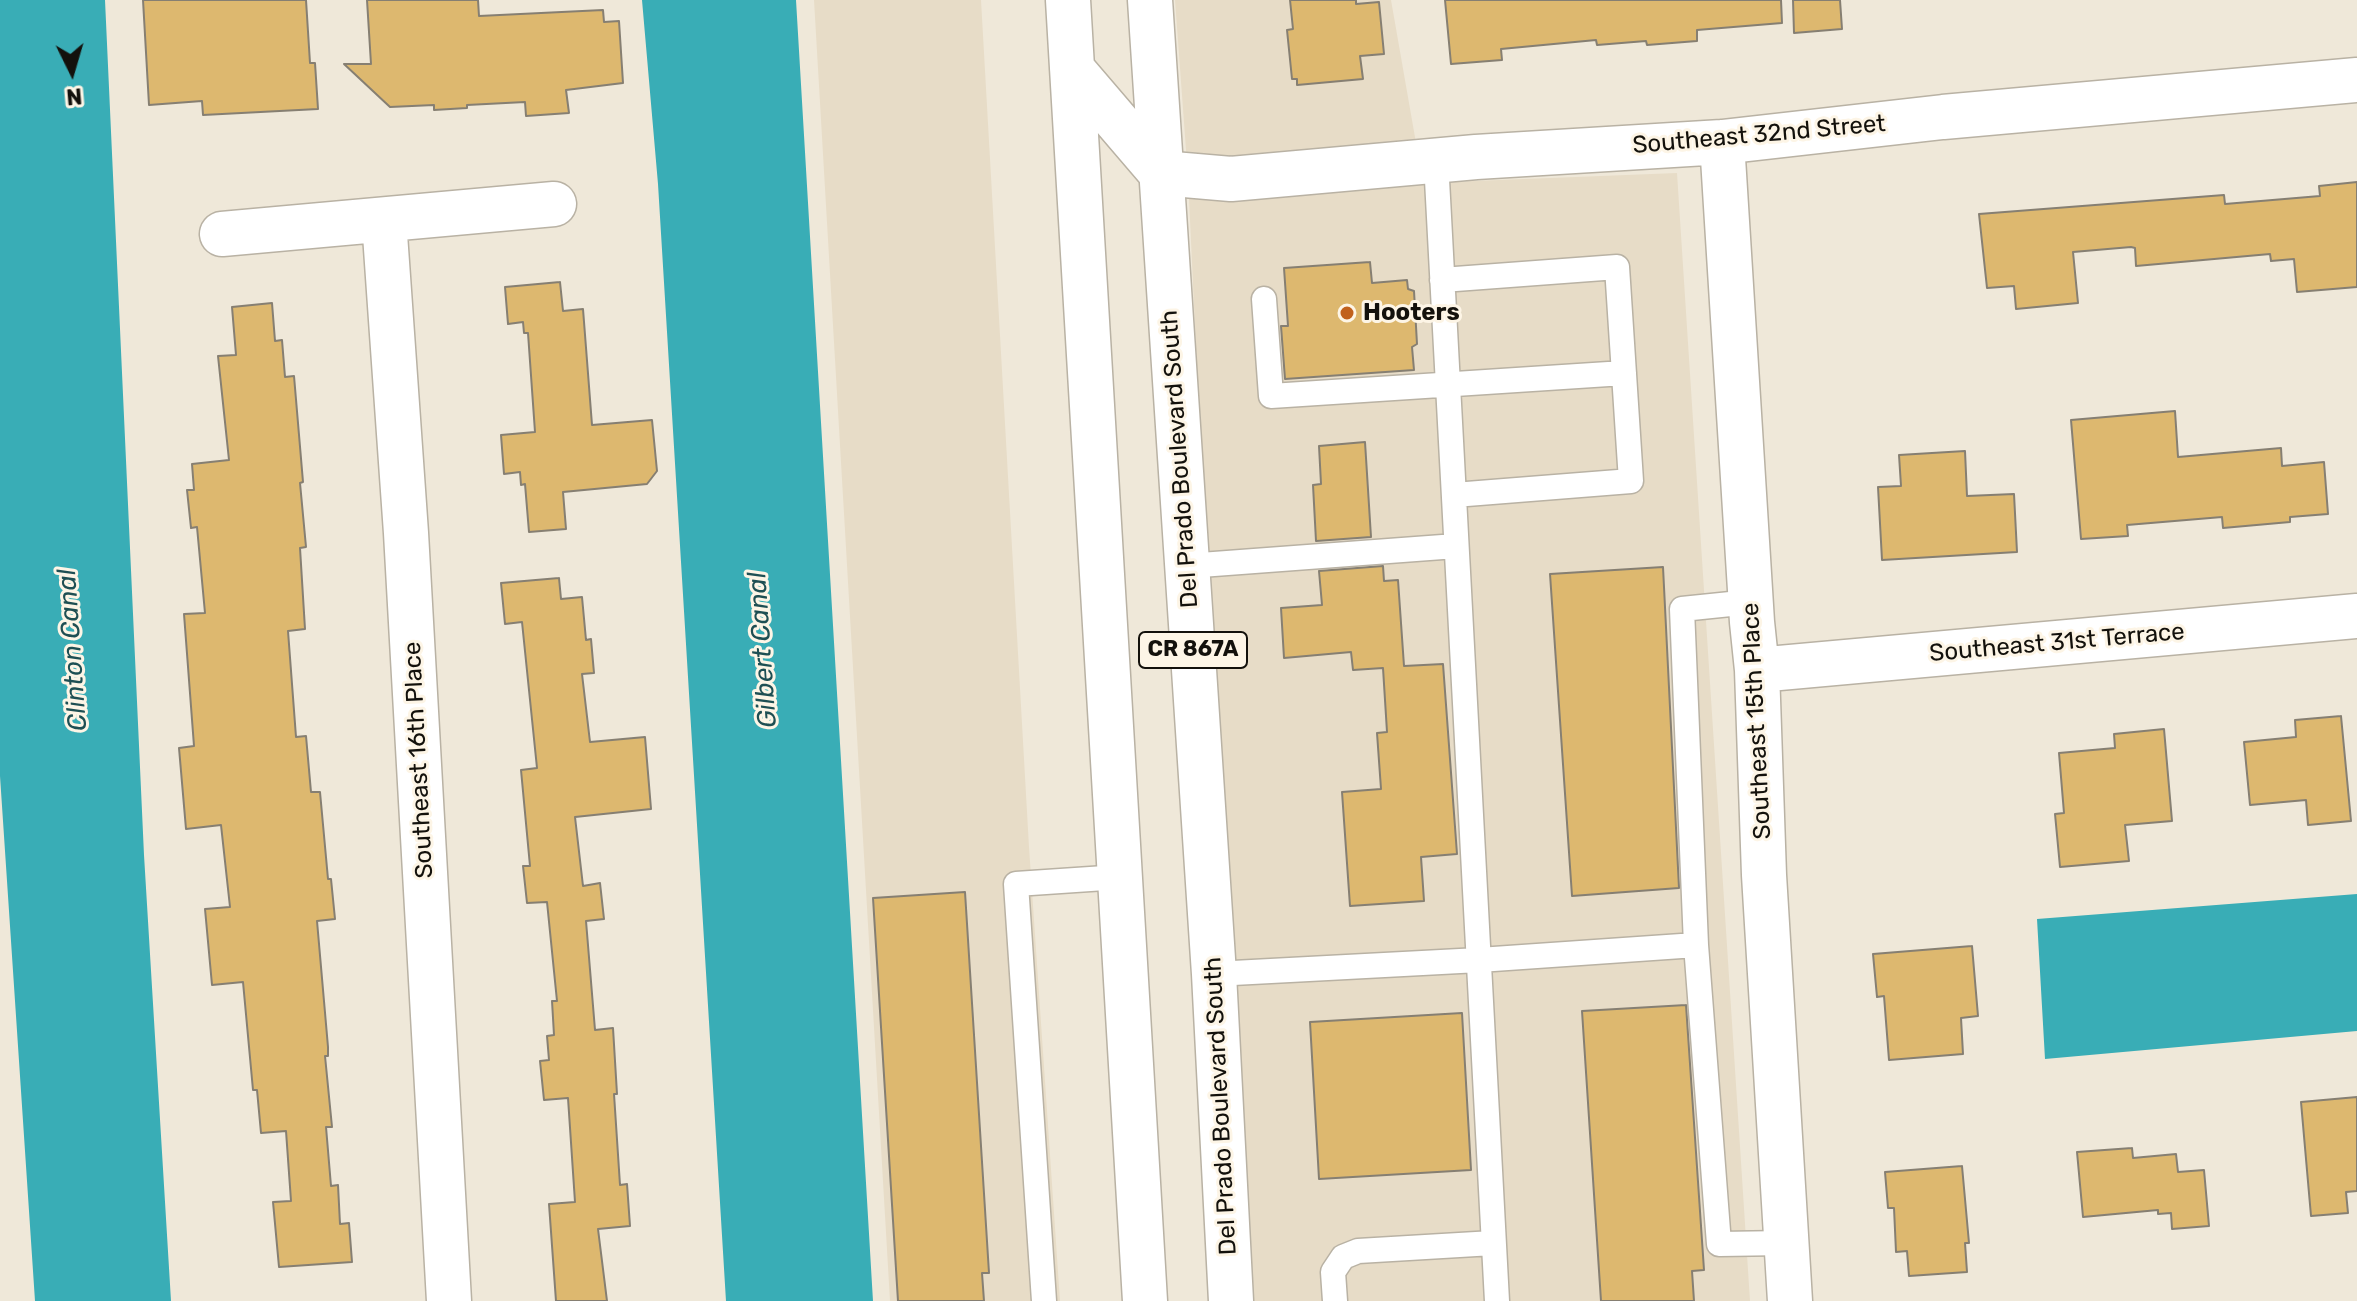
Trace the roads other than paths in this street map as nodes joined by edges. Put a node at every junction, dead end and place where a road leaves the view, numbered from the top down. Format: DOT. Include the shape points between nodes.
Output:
graph roads {
  1 [pos="1068,0"];
  2 [pos="1150,0"];
  3 [pos="1072,69"];
  4 [pos="2357,80"];
  5 [pos="1722,142"];
  6 [pos="1436,161"];
  7 [pos="1161,173"];
  8 [pos="554,204"];
  9 [pos="384,220"];
  10 [pos="222,234"];
  11 [pos="1442,280"];
  12 [pos="1264,299"];
  13 [pos="1624,373"];
  14 [pos="1447,384"];
  15 [pos="1454,495"];
  16 [pos="1456,546"];
  17 [pos="1187,566"];
  18 [pos="1750,602"];
  19 [pos="2357,616"];
  20 [pos="1757,670"];
  21 [pos="1120,877"];
  22 [pos="1696,945"];
  23 [pos="1479,960"];
  24 [pos="1214,974"];
  25 [pos="1493,1243"];
  26 [pos="1786,1243"];
  27 [pos="449,1301"];
  28 [pos="1044,1301"];
  29 [pos="1145,1301"];
  30 [pos="1231,1301"];
  31 [pos="1335,1301"];
  32 [pos="1497,1301"];
  33 [pos="1790,1301"];
  1 -- 3 [label="street, CR 867A"];
  2 -- 7 [label="street, Del Prado Boulevard South / CR 867A"];
  3 -- 7 [label="street"];
  3 -- 21 [label="street, CR 867A"];
  4 -- 5 [label="street, Southeast 32nd Street"];
  5 -- 6 [label="street, Southeast 32nd Street"];
  5 -- 18 [label="street, Southeast 15th Place"];
  6 -- 7 [label="street, Southeast 32nd Street" via="1231,179"];
  6 -- 11 [label="lane"];
  7 -- 17 [label="street, Del Prado Boulevard South / CR 867A"];
  8 -- 9 [label="street"];
  9 -- 10 [label="street"];
  9 -- 27 [label="street, Southeast 16th Place"];
  11 -- 13 [label="lane" via="1617,267"];
  11 -- 14 [label="lane"];
  12 -- 14 [label="lane" via="1271,396"];
  13 -- 14 [label="lane"];
  13 -- 15 [label="lane" via="1631,481"];
  14 -- 15 [label="lane"];
  15 -- 16 [label="lane"];
  16 -- 17 [label="lane"];
  16 -- 23 [label="lane"];
  17 -- 24 [label="street, Del Prado Boulevard South / CR 867A"];
  18 -- 20 [label="street, Southeast 15th Place"];
  18 -- 22 [label="lane" via="1682,609"];
  19 -- 20 [label="street, Southeast 31st Terrace"];
  20 -- 26 [label="street, Southeast 15th Place"];
  21 -- 28 [label="lane" via="1016,884"];
  21 -- 29 [label="street, CR 867A"];
  22 -- 23 [label="lane"];
  22 -- 26 [label="lane" via="1719,1244"];
  23 -- 24 [label="lane"];
  23 -- 25 [label="lane"];
  24 -- 30 [label="street, Del Prado Boulevard South / CR 867A"];
  25 -- 31 [label="lane" via="1358,1251 1343,1257 1333,1272"];
  25 -- 32 [label="lane"];
  26 -- 33 [label="street, Southeast 15th Place"];
}
